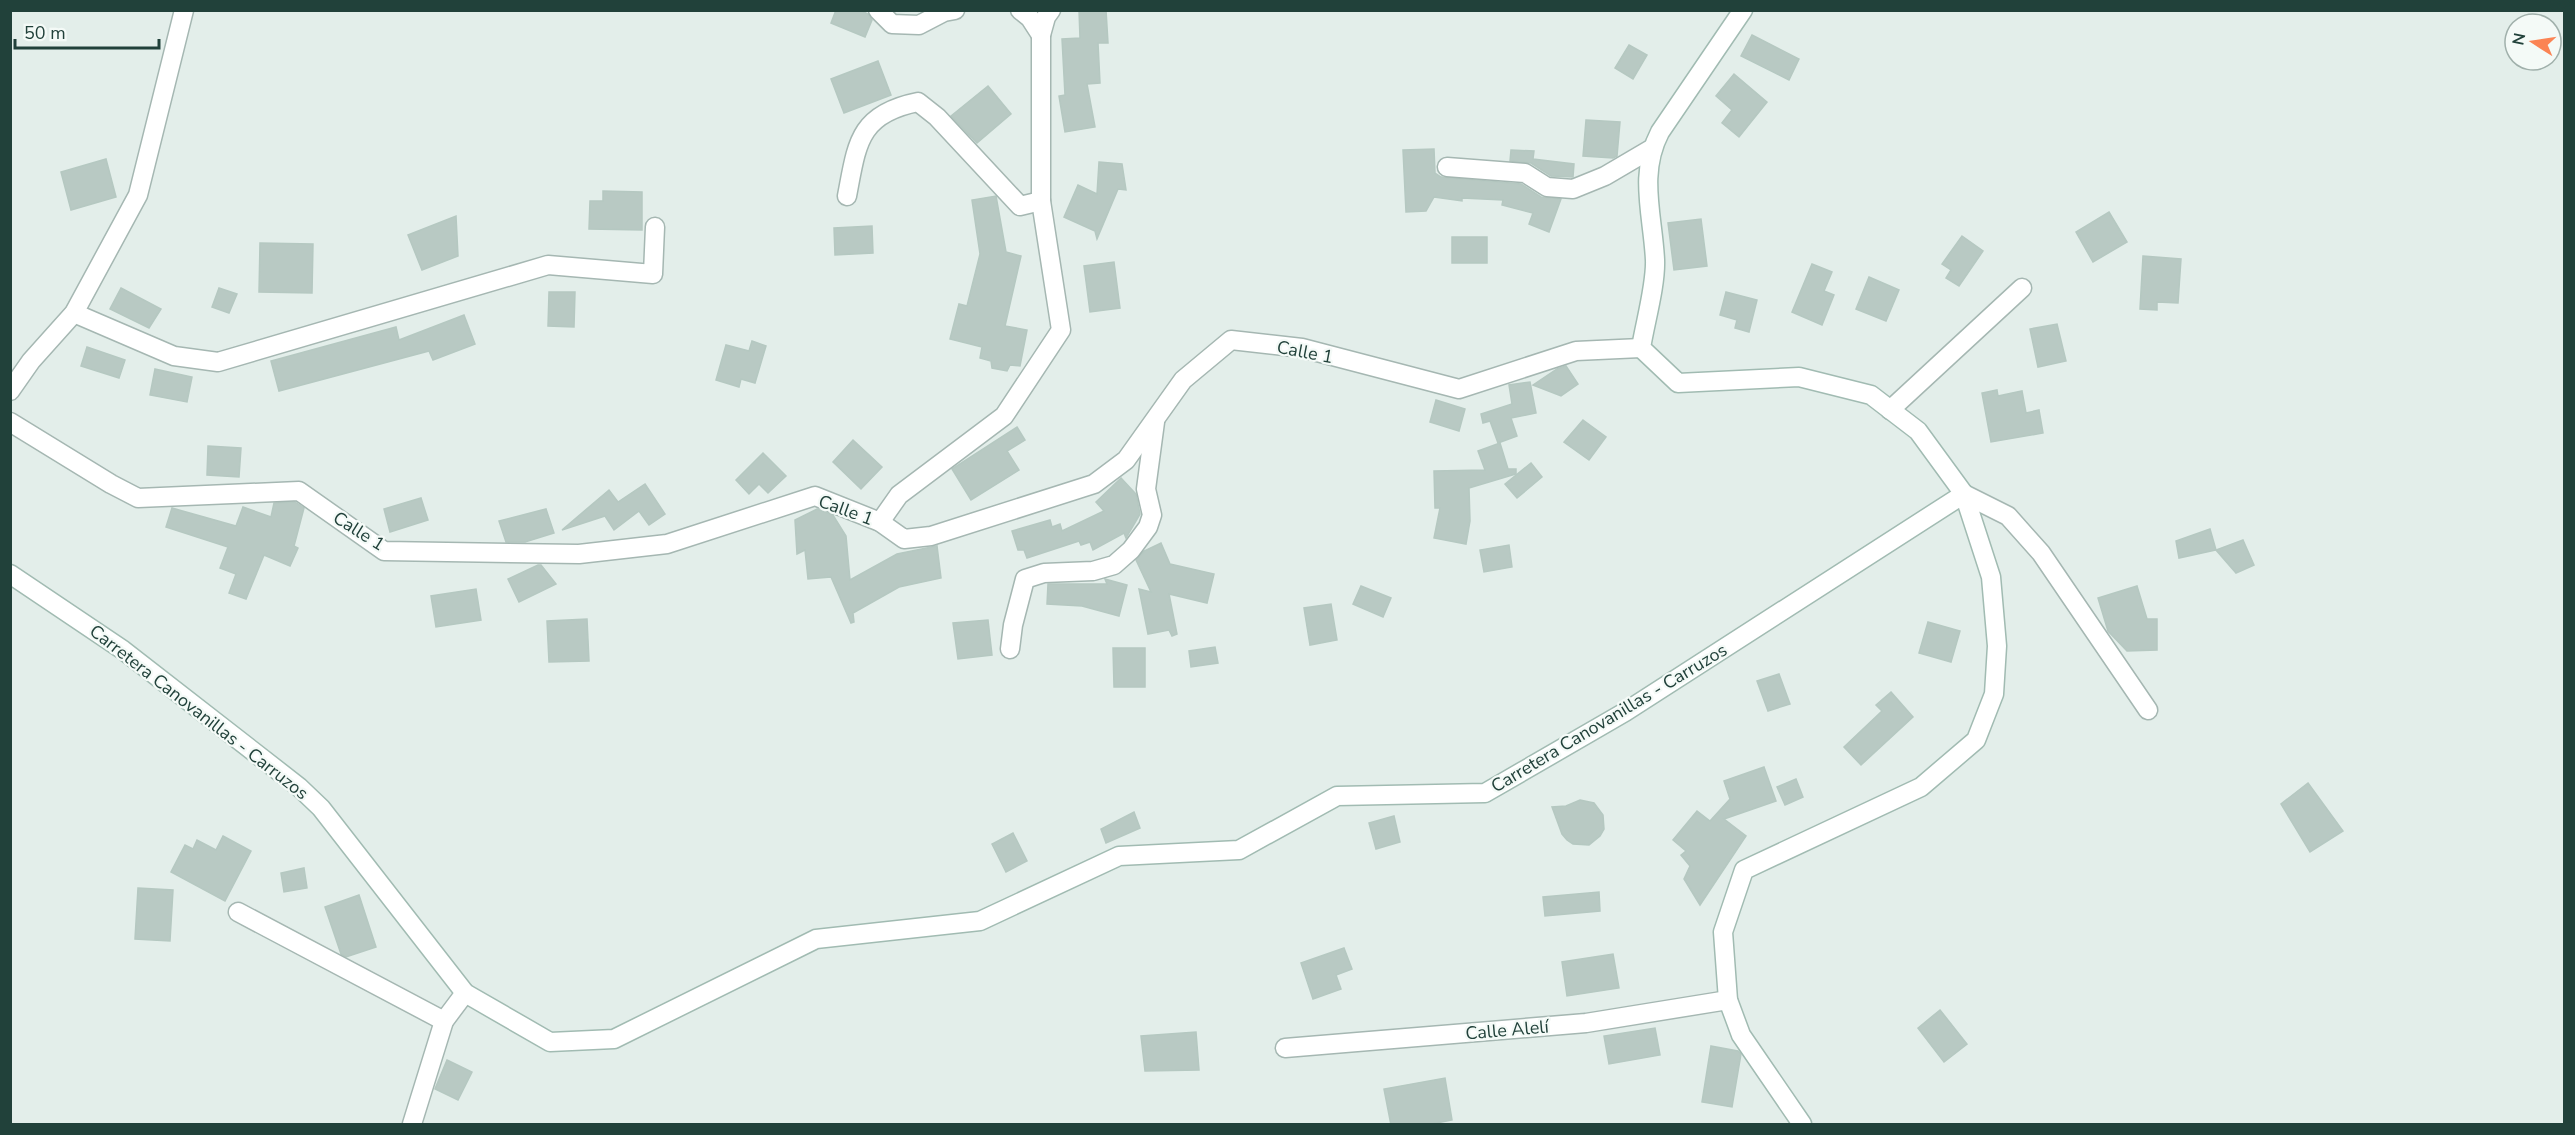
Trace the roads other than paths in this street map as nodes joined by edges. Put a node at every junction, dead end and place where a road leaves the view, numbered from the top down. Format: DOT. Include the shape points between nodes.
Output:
graph roads {
  1 [pos="184,10"];
  2 [pos="878,10"];
  3 [pos="956,10"];
  4 [pos="1020,10"];
  5 [pos="1051,10"];
  6 [pos="1743,10"];
  7 [pos="1041,35"];
  8 [pos="1651,149"];
  9 [pos="1447,167"];
  10 [pos="847,196"];
  11 [pos="1041,201"];
  12 [pos="655,227"];
  13 [pos="2022,288"];
  14 [pos="74,313"];
  15 [pos="1641,348"];
  16 [pos="10,391"];
  17 [pos="1890,410"];
  18 [pos="1156,417"];
  19 [pos="10,422"];
  20 [pos="1964,494"];
  21 [pos="880,522"];
  22 [pos="10,574"];
  23 [pos="1010,649"];
  24 [pos="2148,710"];
  25 [pos="238,912"];
  26 [pos="465,993"];
  27 [pos="1728,1000"];
  28 [pos="444,1021"];
  29 [pos="1285,1048"];
  30 [pos="412,1125"];
  31 [pos="1802,1125"];
  1 -- 14 [label="street" via="138,195"];
  2 -- 3 [label="street" via="891,24 919,25"];
  4 -- 7 [label="street"];
  5 -- 7 [label="street"];
  6 -- 8 [label="street"];
  7 -- 11 [label="street"];
  8 -- 9 [label="street" via="1605,176 1573,189 1547,187 1525,173"];
  8 -- 15 [label="street" via="1648,190 1655,263"];
  10 -- 11 [label="street" via="858,143 874,120 899,106 918,102 938,117 1020,206"];
  11 -- 21 [label="street" via="1061,330 1004,416 899,495"];
  12 -- 14 [label="street" via="653,273 548,265 218,362 174,356"];
  13 -- 17 [label="street"];
  14 -- 16 [label="street"];
  15 -- 17 [label="street" via="1678,383 1799,377 1871,395"];
  15 -- 18 [label="street, Calle 1" via="1576,351 1459,389 1302,348 1232,340 1183,380"];
  17 -- 20 [label="street" via="1918,431"];
  18 -- 21 [label="street, Calle 1" via="1126,460 1094,484 932,536 904,539"];
  18 -- 23 [label="street" via="1146,489 1152,515 1148,527 1114,565 1025,579"];
  19 -- 21 [label="street, Calle 1" via="138,498 299,491 384,551 579,554 667,544 815,496"];
  20 -- 24 [label="street" via="2008,516 2041,554"];
  20 -- 26 [label="street, Carretera Canovanillas - Carruzos" via="1625,712 1485,793 1337,796 1239,850 1119,856 980,921 816,939 614,1039 550,1042"];
  20 -- 27 [label="street" via="1991,577 1997,646 1994,694 1976,740 1921,787 1744,870 1723,932"];
  22 -- 26 [label="street, Carretera Canovanillas - Carruzos" via="123,650 299,787 321,808"];
  25 -- 28 [label="street"];
  26 -- 28 [label="street"];
  27 -- 29 [label="street, Calle Alelí" via="1586,1023"];
  27 -- 31 [label="street" via="1741,1035"];
  28 -- 30 [label="street"];
}
